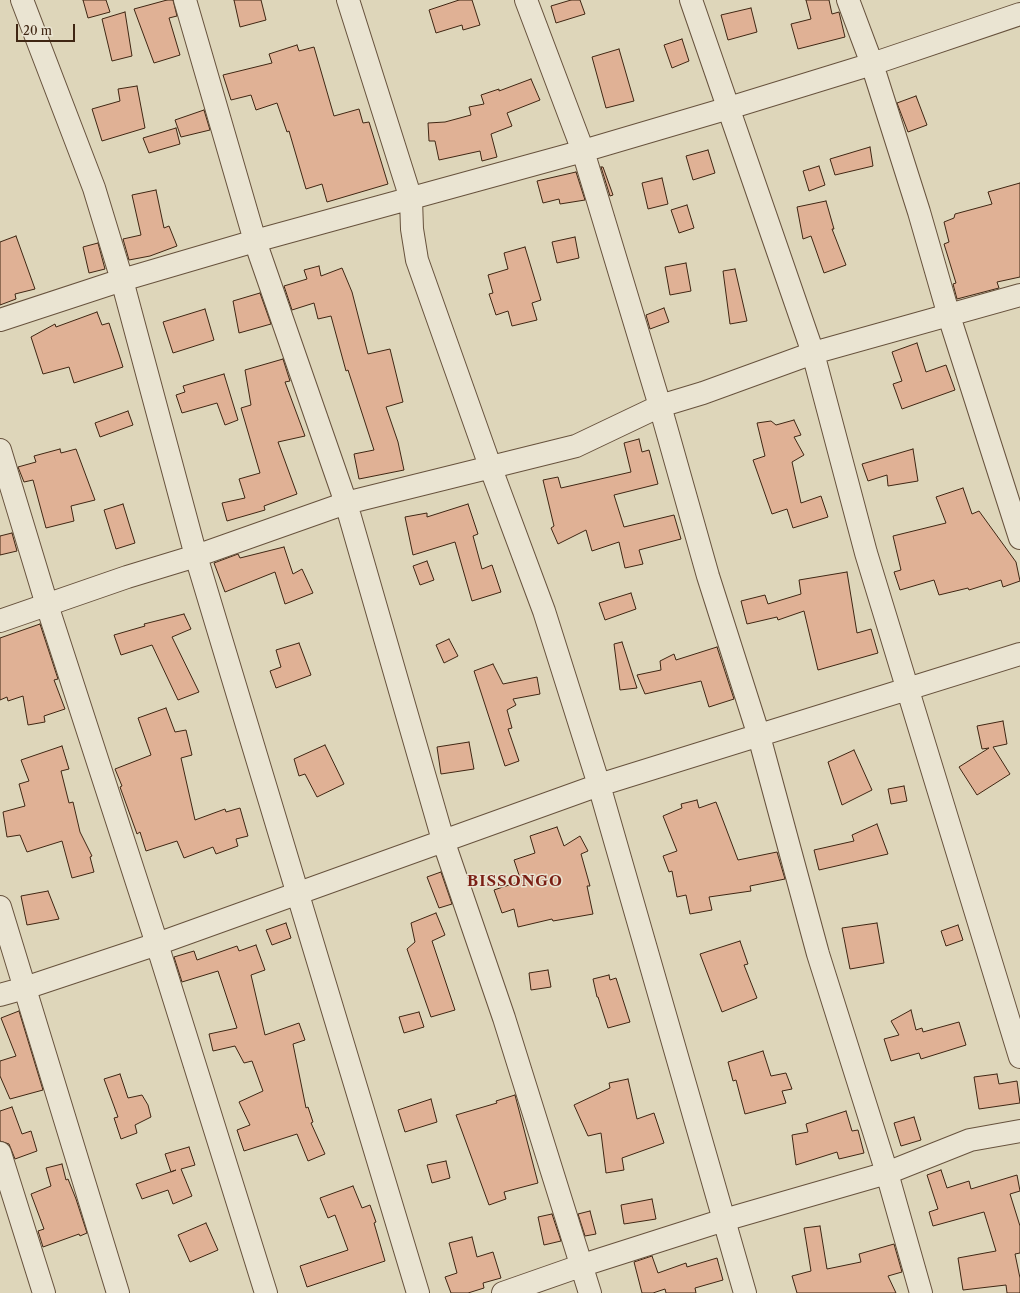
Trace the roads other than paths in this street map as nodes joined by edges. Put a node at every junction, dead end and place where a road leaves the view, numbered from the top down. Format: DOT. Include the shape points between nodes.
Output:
graph roads {
  1 [pos="22,0"];
  2 [pos="185,0"];
  3 [pos="348,0"];
  4 [pos="526,0"];
  5 [pos="691,0"];
  6 [pos="848,0"];
  7 [pos="1016,10"];
  8 [pos="872,64"];
  9 [pos="729,108"];
  10 [pos="583,151"];
  11 [pos="411,199"];
  12 [pos="255,241"];
  13 [pos="122,280"];
  14 [pos="1020,295"];
  15 [pos="948,316"];
  16 [pos="0,320"];
  17 [pos="813,353"];
  18 [pos="660,406"];
  19 [pos="0,450"];
  20 [pos="490,466"];
  21 [pos="346,503"];
  22 [pos="1020,538"];
  23 [pos="196,556"];
  24 [pos="47,605"];
  25 [pos="0,621"];
  26 [pos="1020,654"];
  27 [pos="908,688"];
  28 [pos="759,736"];
  29 [pos="599,785"];
  30 [pos="442,840"];
  31 [pos="297,893"];
  32 [pos="0,908"];
  33 [pos="157,944"];
  34 [pos="25,988"];
  35 [pos="0,994"];
  36 [pos="1020,1057"];
  37 [pos="1020,1131"];
  38 [pos="0,1153"];
  39 [pos="886,1172"];
  40 [pos="724,1220"];
  41 [pos="583,1265"];
  42 [pos="44,1293"];
  43 [pos="118,1293"];
  44 [pos="266,1293"];
  45 [pos="418,1293"];
  46 [pos="503,1293"];
  47 [pos="590,1293"];
  48 [pos="745,1293"];
  49 [pos="921,1293"];
  1 -- 13 [label="street" via="94,188"];
  2 -- 12 [label="street"];
  3 -- 11 [label="street"];
  4 -- 10 [label="street"];
  5 -- 9 [label="street"];
  6 -- 8 [label="street"];
  7 -- 8 [label="street"];
  8 -- 9 [label="street"];
  8 -- 15 [label="street" via="919,212"];
  9 -- 10 [label="street"];
  9 -- 17 [label="street"];
  10 -- 11 [label="street"];
  10 -- 18 [label="street"];
  11 -- 12 [label="street"];
  11 -- 20 [label="street" via="417,260"];
  12 -- 13 [label="street"];
  12 -- 21 [label="street"];
  13 -- 16 [label="street"];
  13 -- 23 [label="street"];
  14 -- 15 [label="street"];
  15 -- 17 [label="street"];
  15 -- 22 [label="street"];
  17 -- 18 [label="street"];
  17 -- 27 [label="street" via="866,553"];
  18 -- 20 [label="street" via="576,446"];
  18 -- 28 [label="street" via="708,576"];
  19 -- 24 [label="street"];
  20 -- 21 [label="street"];
  20 -- 29 [label="street" via="544,611"];
  21 -- 23 [label="street"];
  21 -- 30 [label="street"];
  23 -- 24 [label="street"];
  23 -- 31 [label="street"];
  24 -- 25 [label="street"];
  24 -- 33 [label="street"];
  26 -- 27 [label="street"];
  27 -- 28 [label="street"];
  27 -- 36 [label="street"];
  28 -- 29 [label="street"];
  28 -- 39 [label="street" via="818,954"];
  29 -- 30 [label="street"];
  29 -- 40 [label="street"];
  30 -- 31 [label="street"];
  30 -- 41 [label="street" via="504,1018"];
  31 -- 33 [label="street"];
  31 -- 45 [label="street"];
  32 -- 34 [label="street"];
  33 -- 34 [label="street"];
  33 -- 44 [label="street"];
  34 -- 35 [label="street"];
  34 -- 43 [label="street"];
  37 -- 39 [label="street" via="970,1140"];
  38 -- 42 [label="street"];
  39 -- 40 [label="street"];
  39 -- 49 [label="street"];
  40 -- 41 [label="street"];
  40 -- 48 [label="street"];
  41 -- 46 [label="street"];
  41 -- 47 [label="street"];
}
